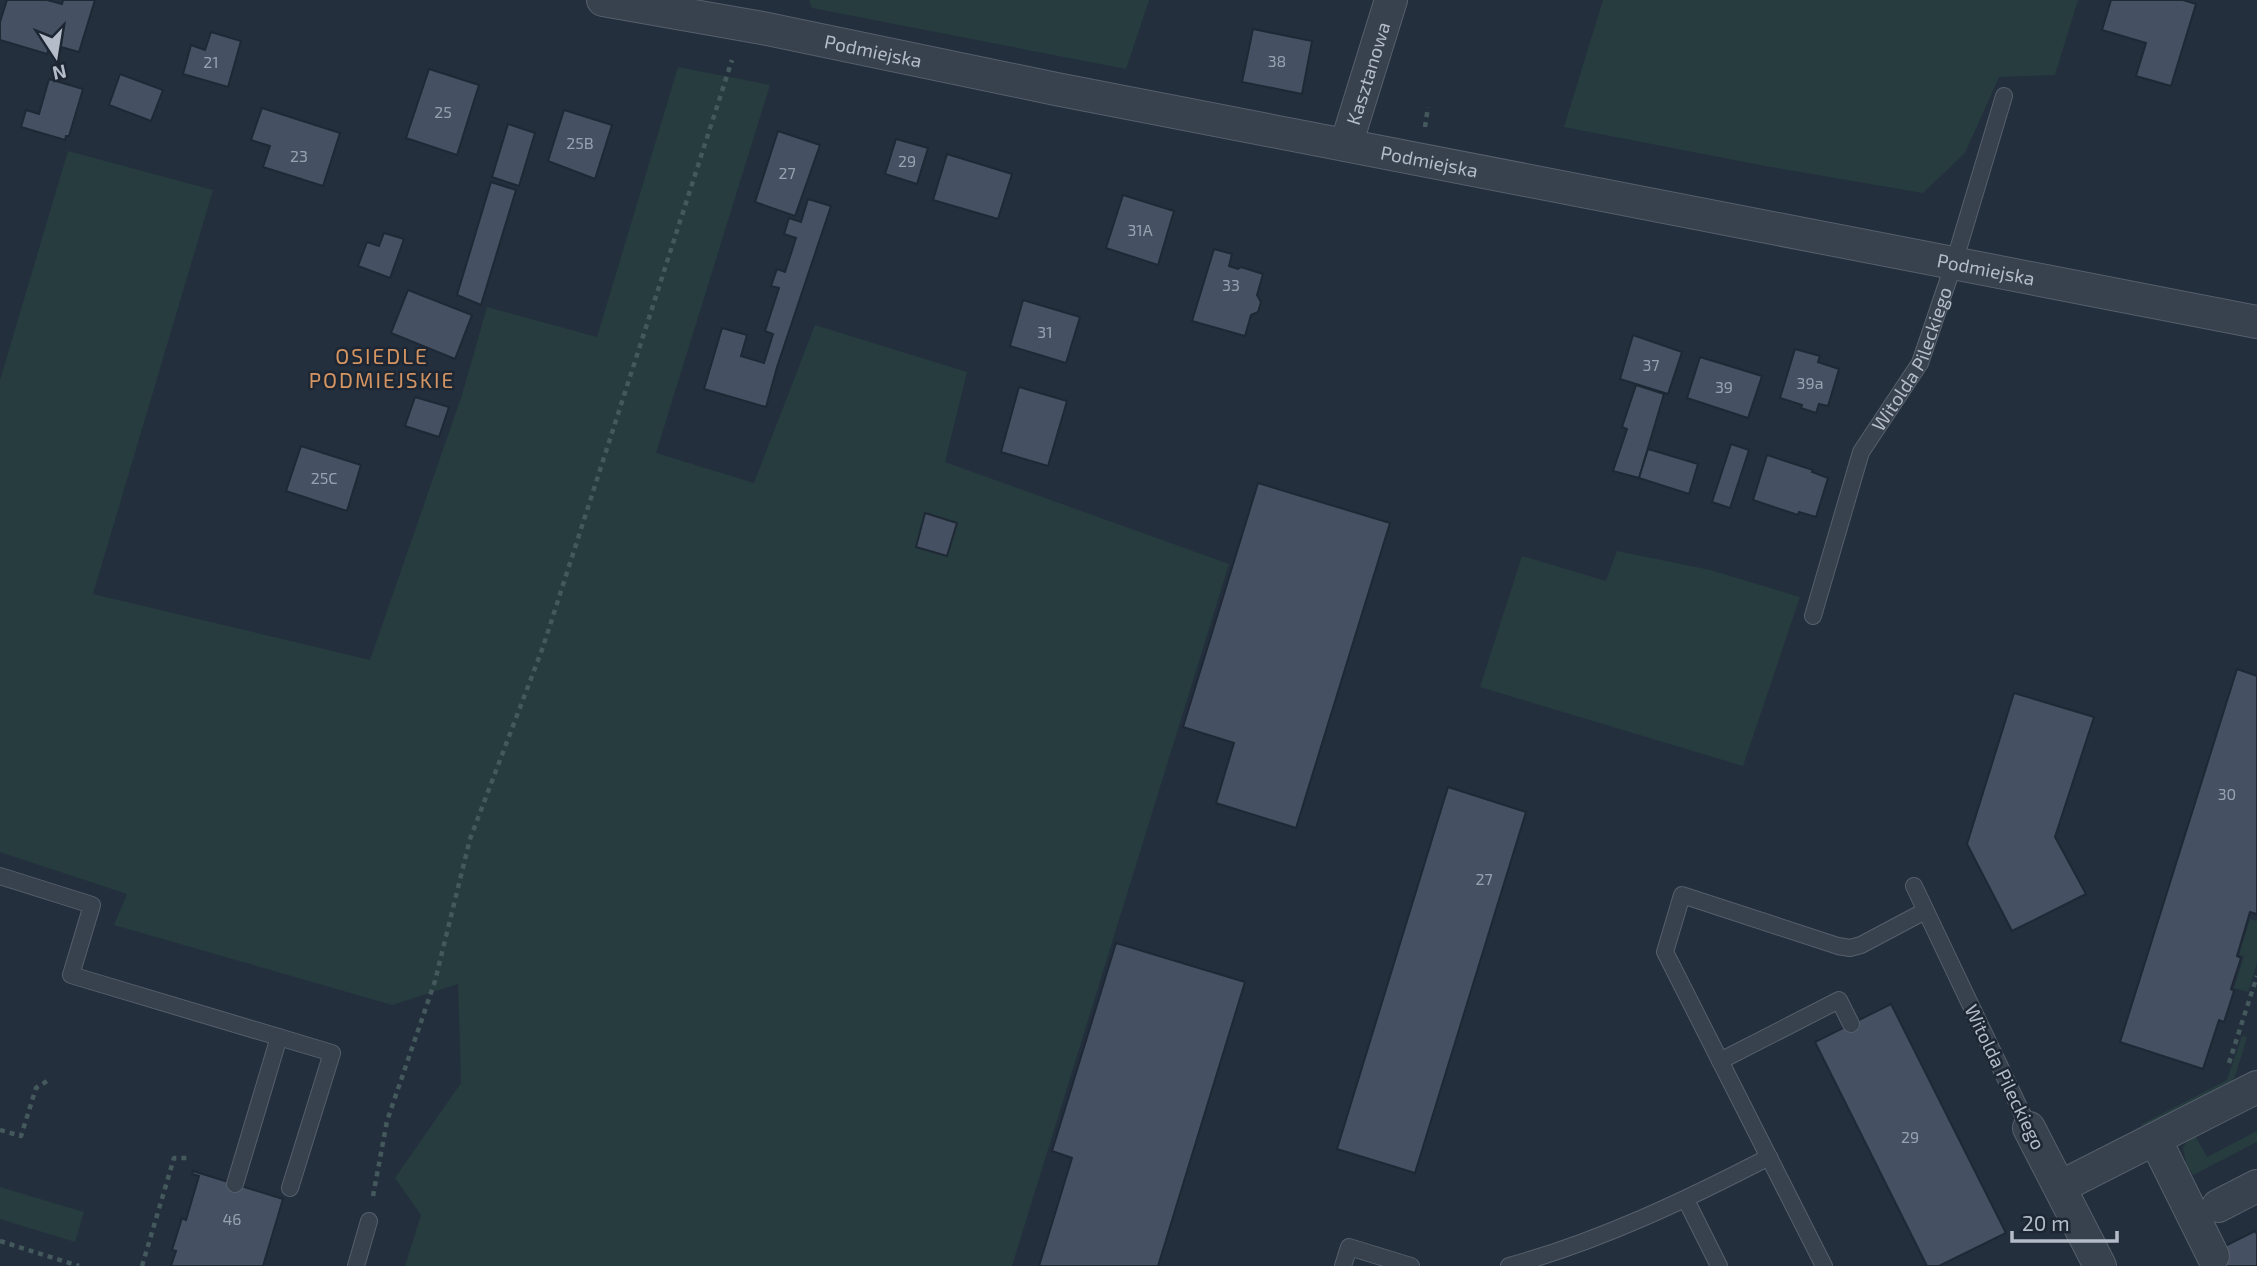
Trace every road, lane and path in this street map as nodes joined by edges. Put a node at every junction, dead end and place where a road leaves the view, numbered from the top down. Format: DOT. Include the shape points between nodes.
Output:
graph roads {
  1 [pos="603,0"];
  2 [pos="1391,0"];
  3 [pos="765,14"];
  4 [pos="732,60"];
  5 [pos="2004,96"];
  6 [pos="1346,145"];
  7 [pos="1954,263"];
  8 [pos="2257,322"];
  9 [pos="1813,616"];
  10 [pos="0,876"];
  11 [pos="1914,886"];
  12 [pos="1925,911"];
  13 [pos="2257,976"];
  14 [pos="1851,1024"];
  15 [pos="279,1037"];
  16 [pos="1720,1061"];
  17 [pos="2228,1065"];
  18 [pos="47,1080"];
  19 [pos="2257,1087"];
  20 [pos="2029,1128"];
  21 [pos="0,1130"];
  22 [pos="2155,1139"];
  23 [pos="188,1157"];
  24 [pos="1769,1157"];
  25 [pos="235,1184"];
  26 [pos="2257,1186"];
  27 [pos="2060,1187"];
  28 [pos="290,1188"];
  29 [pos="1686,1200"];
  30 [pos="2218,1206"];
  31 [pos="369,1221"];
  32 [pos="0,1241"];
  33 [pos="2213,1256"];
  34 [pos="79,1266"];
  35 [pos="142,1266"];
  36 [pos="356,1266"];
  37 [pos="1343,1266"];
  38 [pos="1410,1266"];
  39 [pos="1509,1266"];
  40 [pos="1719,1266"];
  41 [pos="1824,1266"];
  42 [pos="2100,1266"];
  1 -- 3 [label="street, Podmiejska"];
  2 -- 6 [label="street, Kasztanowa"];
  3 -- 6 [label="street, Podmiejska"];
  4 -- 31 [label="path" via="544,647 470,839 435,981 387,1121"];
  5 -- 7 [label="lane, Witolda Pileckiego"];
  6 -- 7 [label="street, Podmiejska"];
  7 -- 8 [label="street, Podmiejska"];
  7 -- 9 [label="lane, Witolda Pileckiego" via="1920,363 1861,452"];
  10 -- 15 [label="lane" via="92,905 71,975"];
  11 -- 12 [label="lane, Witolda Pileckiego"];
  12 -- 16 [label="lane" via="1850,948 1682,895 1665,952"];
  12 -- 20 [label="lane, Witolda Pileckiego"];
  13 -- 17 [label="path"];
  14 -- 16 [label="lane" via="1839,1000"];
  15 -- 25 [label="lane"];
  15 -- 28 [label="lane" via="332,1053"];
  16 -- 24 [label="lane"];
  18 -- 21 [label="path" via="36,1088 21,1136"];
  19 -- 22 [label="street"];
  20 -- 27 [label="street, Witolda Pileckiego"];
  22 -- 27 [label="street"];
  22 -- 33 [label="street"];
  23 -- 35 [label="path" via="174,1158"];
  24 -- 29 [label="lane"];
  24 -- 41 [label="lane"];
  26 -- 30 [label="street"];
  27 -- 42 [label="street, Witolda Pileckiego"];
  29 -- 39 [label="lane" via="1549,1255"];
  29 -- 40 [label="lane"];
  31 -- 36 [label="lane"];
  32 -- 34 [label="path"];
  37 -- 38 [label="lane" via="1349,1247"];
}
